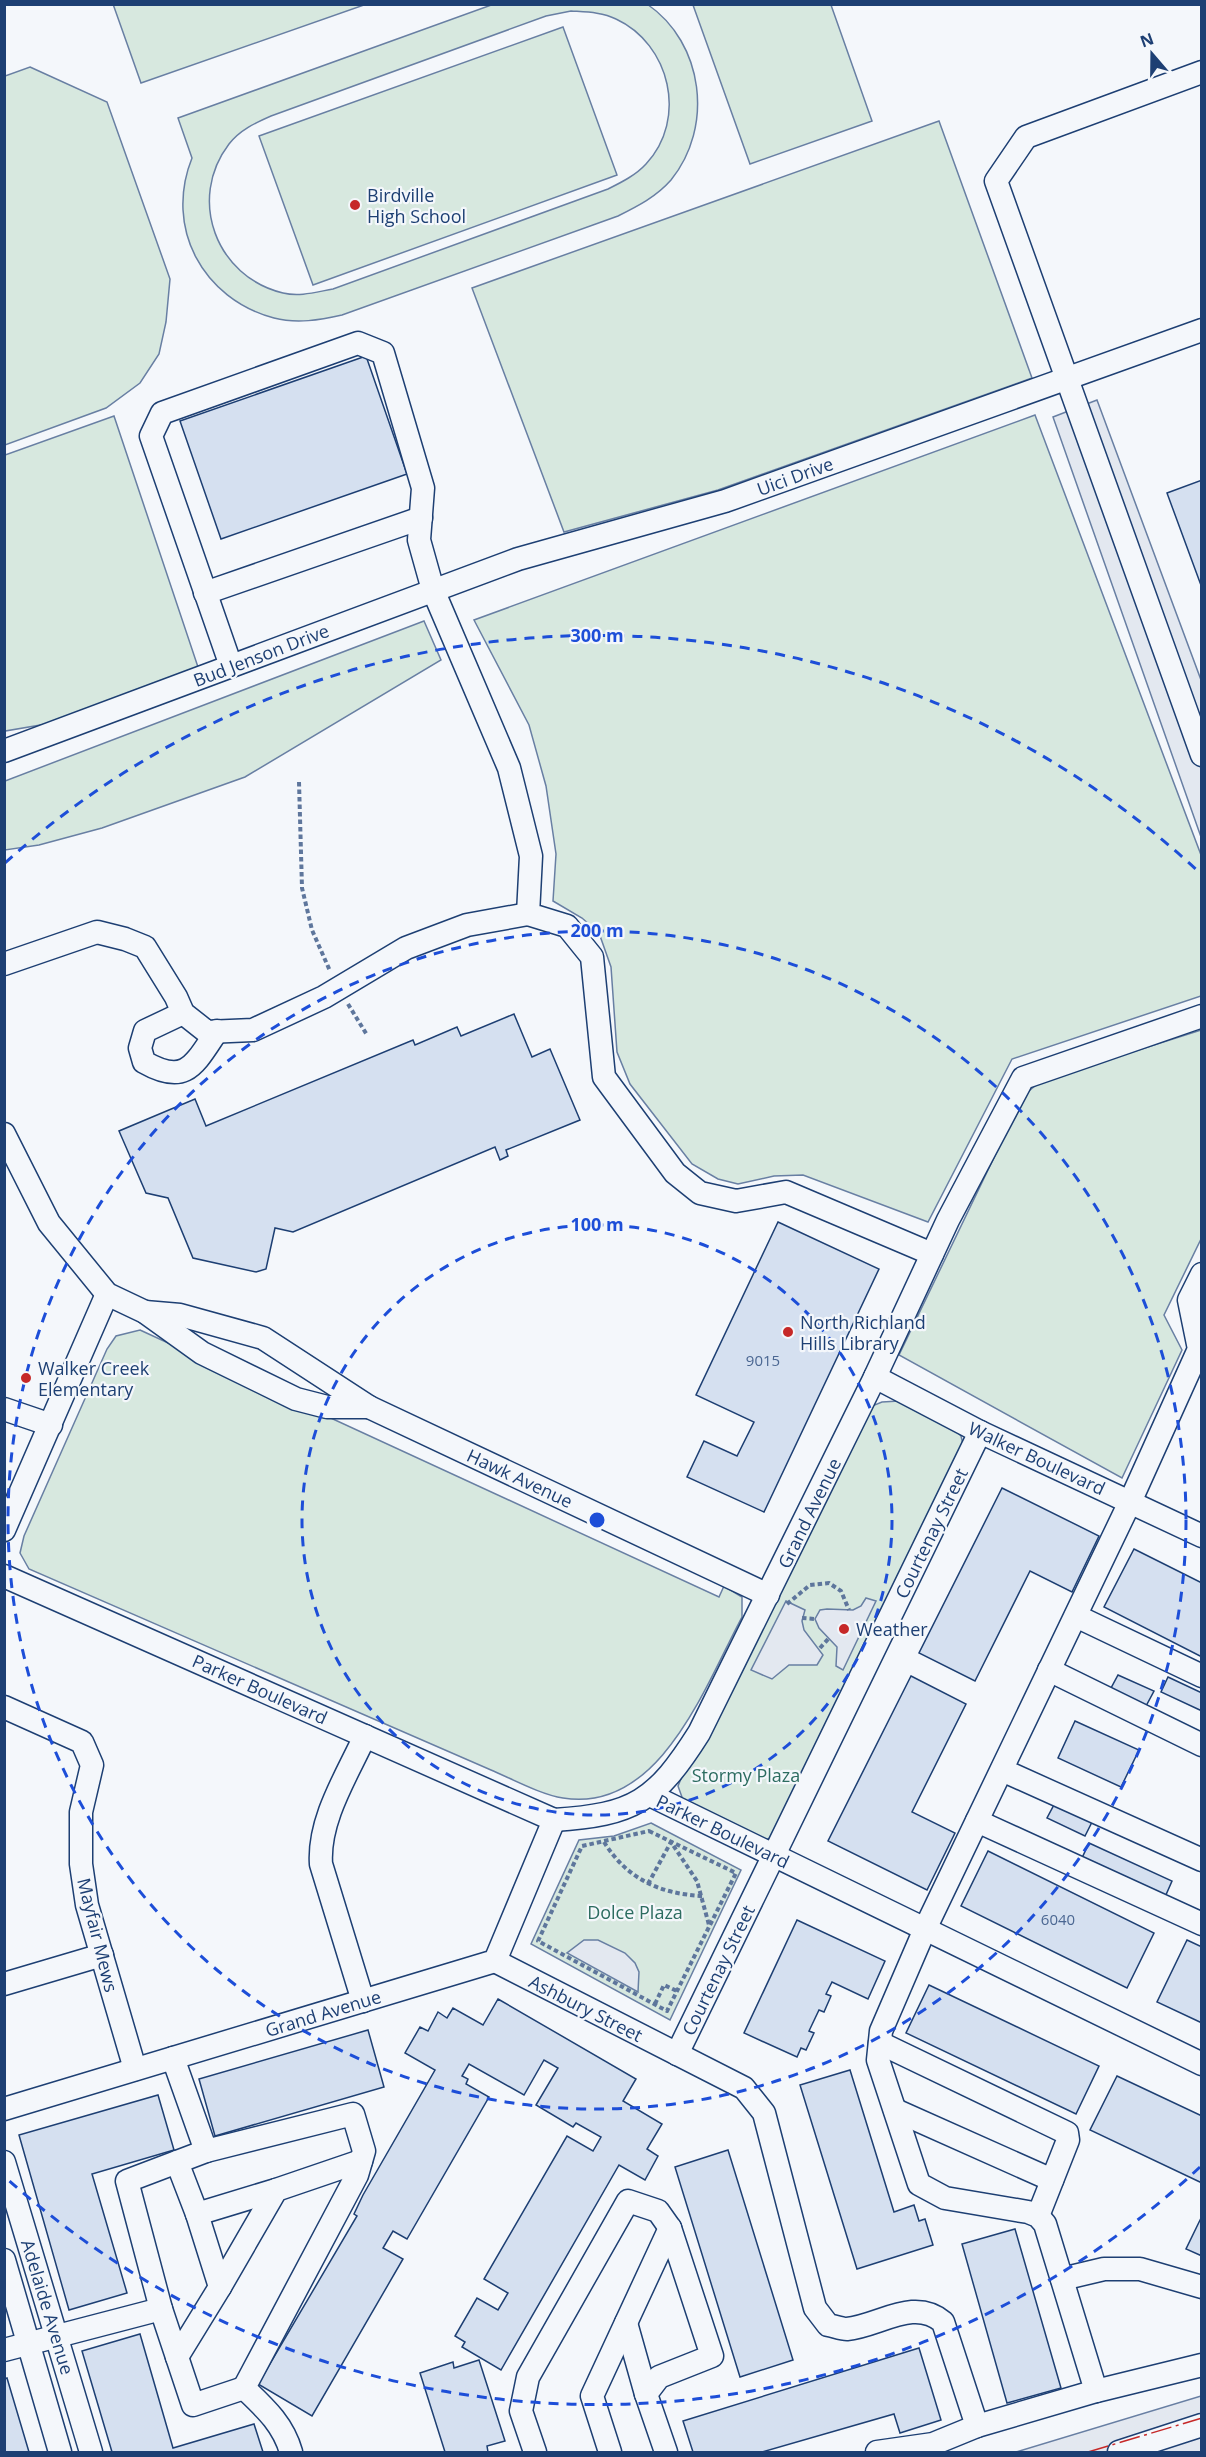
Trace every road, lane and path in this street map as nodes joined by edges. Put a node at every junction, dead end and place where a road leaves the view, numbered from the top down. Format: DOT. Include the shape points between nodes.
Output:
graph roads {
  1 [pos="1202,72"];
  2 [pos="1202,330"];
  3 [pos="1067,380"];
  4 [pos="421,518"];
  5 [pos="518,559"];
  6 [pos="433,590"];
  7 [pos="205,593"];
  8 [pos="231,666"];
  9 [pos="4,751"];
  10 [pos="1202,755"];
  11 [pos="299,782"];
  12 [pos="528,914"];
  13 [pos="4,964"];
  14 [pos="339,988"];
  15 [pos="183,1014"];
  16 [pos="1202,1016"];
  17 [pos="217,1031"];
  18 [pos="367,1035"];
  19 [pos="5,1137"];
  20 [pos="932,1254"];
  21 [pos="1202,1274"];
  22 [pos="107,1294"];
  23 [pos="145,1312"];
  24 [pos="875,1377"];
  25 [pos="369,1407"];
  26 [pos="4,1409"];
  27 [pos="51,1425"];
  28 [pos="980,1432"];
  29 [pos="1130,1502"];
  30 [pos="4,1530"];
  31 [pos="1202,1536"];
  32 [pos="4,1575"];
  33 [pos="790,1591"];
  34 [pos="768,1595"];
  35 [pos="849,1610"];
  36 [pos="1076,1616"];
  37 [pos="802,1618"];
  38 [pos="815,1619"];
  39 [pos="830,1637"];
  40 [pos="820,1648"];
  41 [pos="1049,1670"];
  42 [pos="1202,1676"];
  43 [pos="4,1707"];
  44 [pos="365,1736"];
  45 [pos="1202,1745"];
  46 [pos="1002,1770"];
  47 [pos="650,1796"];
  48 [pos="554,1820"];
  49 [pos="977,1821"];
  50 [pos="604,1842"];
  51 [pos="671,1842"];
  52 [pos="773,1855"];
  53 [pos="1202,1860"];
  54 [pos="648,1884"];
  55 [pos="703,1896"];
  56 [pos="1202,1924"];
  57 [pos="710,1925"];
  58 [pos="925,1929"];
  59 [pos="102,1955"];
  60 [pos="495,1961"];
  61 [pos="4,1984"];
  62 [pos="677,1991"];
  63 [pos="363,2001"];
  64 [pos="654,2004"];
  65 [pos="880,2043"];
  66 [pos="677,2054"];
  67 [pos="173,2058"];
  68 [pos="1202,2064"];
  69 [pos="135,2069"];
  70 [pos="4,2109"];
  71 [pos="895,2110"];
  72 [pos="206,2151"];
  73 [pos="361,2161"];
  74 [pos="4,2162"];
  75 [pos="177,2162"];
  76 [pos="1052,2180"];
  77 [pos="276,2190"];
  78 [pos="197,2214"];
  79 [pos="1038,2216"];
  80 [pos="670,2228"];
  81 [pos="4,2260"];
  82 [pos="1062,2279"];
  83 [pos="1202,2287"];
  84 [pos="220,2288"];
  85 [pos="161,2308"];
  86 [pos="626,2323"];
  87 [pos="56,2334"];
  88 [pos="28,2343"];
  89 [pos="4,2350"];
  90 [pos="177,2357"];
  91 [pos="1202,2365"];
  92 [pos="244,2388"];
  93 [pos="1096,2391"];
  94 [pos="646,2394"];
  95 [pos="1202,2425"];
  96 [pos="977,2426"];
  97 [pos="60,2452"];
  98 [pos="91,2452"];
  99 [pos="291,2452"];
  100 [pos="536,2452"];
  101 [pos="610,2452"];
  102 [pos="666,2452"];
  103 [pos="877,2452"];
  104 [pos="1119,2452"];
  1 -- 3 [label="street" via="1026,137 996,181"];
  2 -- 3 [label="street, Uici Drive"];
  3 -- 5 [label="street, Uici Drive" via="725,501"];
  3 -- 10 [label="street"];
  4 -- 6 [label="street" via="419,540"];
  4 -- 7 [label="street"];
  4 -- 7 [label="street" via="423,488 383,353 358,343 162,413 151,436"];
  5 -- 6 [label="street, Bud Jenson Drive"];
  6 -- 8 [label="street, Bud Jenson Drive"];
  6 -- 12 [label="street" via="509,768 531,856"];
  7 -- 8 [label="street"];
  8 -- 9 [label="street, Bud Jenson Drive"];
  11 -- 14 [label="path" via="302,888 312,930"];
  12 -- 14 [label="street" via="467,925 406,948"];
  12 -- 20 [label="street" via="567,926 591,957 604,1077 675,1173 700,1193 736,1201 786,1192"];
  13 -- 15 [label="street" via="97,933 124,939 145,947"];
  14 -- 17 [label="street" via="253,1030"];
  14 -- 18 [label="path"];
  15 -- 17 [label="street" via="207,1032"];
  15 -- 17 [label="street" via="145,1031 140,1048 144,1062 162,1072 179,1073 196,1061"];
  16 -- 20 [label="street, Grand Avenue" via="1023,1078"];
  19 -- 22 [label="street, Hawk Avenue" via="49,1222"];
  20 -- 24 [label="street, Grand Avenue"];
  21 -- 29 [label="street" via="1189,1300 1199,1348"];
  22 -- 23 [label="street, Hawk Avenue"];
  22 -- 27 [label="street"];
  23 -- 25 [label="street, Hawk Avenue" via="180,1315 263,1338"];
  23 -- 25 [label="street, Hawk Avenue" via="202,1353 296,1399 327,1407"];
  24 -- 28 [label="street, Walker Boulevard"];
  24 -- 34 [label="street, Grand Avenue"];
  25 -- 34 [label="street, Hawk Avenue"];
  26 -- 27 [label="street"];
  27 -- 30 [label="street"];
  28 -- 29 [label="street, Walker Boulevard"];
  28 -- 52 [label="street, Courtenay Street"];
  29 -- 31 [label="street, Walker Boulevard"];
  29 -- 36 [label="street"];
  32 -- 44 [label="street, Parker Boulevard"];
  33 -- 35 [label="path" via="783,1607 810,1585 829,1583 841,1591"];
  34 -- 47 [label="street, Grand Avenue" via="699,1733 676,1769"];
  36 -- 41 [label="street"];
  36 -- 42 [label="street"];
  37 -- 38 [label="path"];
  39 -- 40 [label="path"];
  41 -- 45 [label="street"];
  41 -- 46 [label="street"];
  43 -- 59 [label="street, Mayfair Mews" via="82,1742 88,1752 92,1765 81,1812 81,1864 87,1905"];
  44 -- 48 [label="street, Parker Boulevard"];
  44 -- 63 [label="street" via="334,1804 320,1852"];
  46 -- 49 [label="street"];
  46 -- 53 [label="street"];
  47 -- 48 [label="street, Parker Boulevard" via="597,1817"];
  47 -- 52 [label="street, Parker Boulevard"];
  48 -- 60 [label="street"];
  49 -- 56 [label="street"];
  49 -- 58 [label="street"];
  50 -- 51 [label="path" via="650,1831"];
  50 -- 54 [label="path" via="623,1866"];
  50 -- 64 [label="path" via="582,1846 538,1941"];
  51 -- 54 [label="path"];
  51 -- 55 [label="path" via="690,1868"];
  51 -- 57 [label="path" via="736,1873"];
  52 -- 58 [label="street, Parker Boulevard"];
  52 -- 66 [label="street, Courtenay Street"];
  54 -- 55 [label="path" via="678,1895"];
  55 -- 57 [label="path"];
  57 -- 62 [label="path"];
  58 -- 65 [label="street" via="880,2031"];
  58 -- 68 [label="street, Parker Boulevard"];
  59 -- 61 [label="street"];
  59 -- 69 [label="street, Mayfair Mews"];
  60 -- 63 [label="street, Grand Avenue"];
  60 -- 66 [label="street, Ashbury Street"];
  62 -- 64 [label="path" via="664,1985"];
  62 -- 64 [label="path" via="667,2011"];
  63 -- 67 [label="street, Grand Avenue"];
  65 -- 71 [label="street" via="878,2060"];
  65 -- 76 [label="street" via="1062,2129 1068,2140"];
  66 -- 96 [label="street, Ashbury Street" via="744,2088 764,2113 815,2308 828,2325 846,2329 914,2311 933,2314 943,2322"];
  67 -- 69 [label="street, Grand Avenue"];
  67 -- 72 [label="street"];
  69 -- 70 [label="street, Grand Avenue"];
  71 -- 76 [label="street"];
  71 -- 79 [label="street" via="919,2184 945,2198"];
  72 -- 73 [label="street" via="354,2114 364,2151"];
  72 -- 75 [label="street"];
  73 -- 77 [label="street"];
  73 -- 92 [label="street"];
  74 -- 87 [label="street, Adelaide Avenue"];
  75 -- 78 [label="street"];
  75 -- 85 [label="street" via="127,2181"];
  76 -- 79 [label="street"];
  77 -- 78 [label="street"];
  77 -- 84 [label="street"];
  78 -- 84 [label="street"];
  79 -- 82 [label="street" via="1045,2224"];
  80 -- 86 [label="street"];
  80 -- 94 [label="street" via="712,2356 659,2376"];
  80 -- 100 [label="street" via="658,2211 628,2201 528,2376 521,2411"];
  81 -- 88 [label="street, Adelaide Avenue"];
  82 -- 83 [label="street" via="1104,2269 1140,2269"];
  82 -- 93 [label="street"];
  84 -- 90 [label="street"];
  85 -- 87 [label="street"];
  85 -- 90 [label="street"];
  86 -- 94 [label="street"];
  86 -- 101 [label="street" via="592,2396"];
  87 -- 88 [label="street"];
  87 -- 98 [label="street, Adelaide Avenue"];
  88 -- 89 [label="street"];
  88 -- 97 [label="street, Adelaide Avenue"];
  90 -- 92 [label="street" via="193,2405"];
  91 -- 93 [label="street"];
  92 -- 99 [label="street" via="285,2433"];
  93 -- 96 [label="street"];
  94 -- 102 [label="street"];
  95 -- 104 [label="street"];
  96 -- 103 [label="street" via="933,2444"];
}
